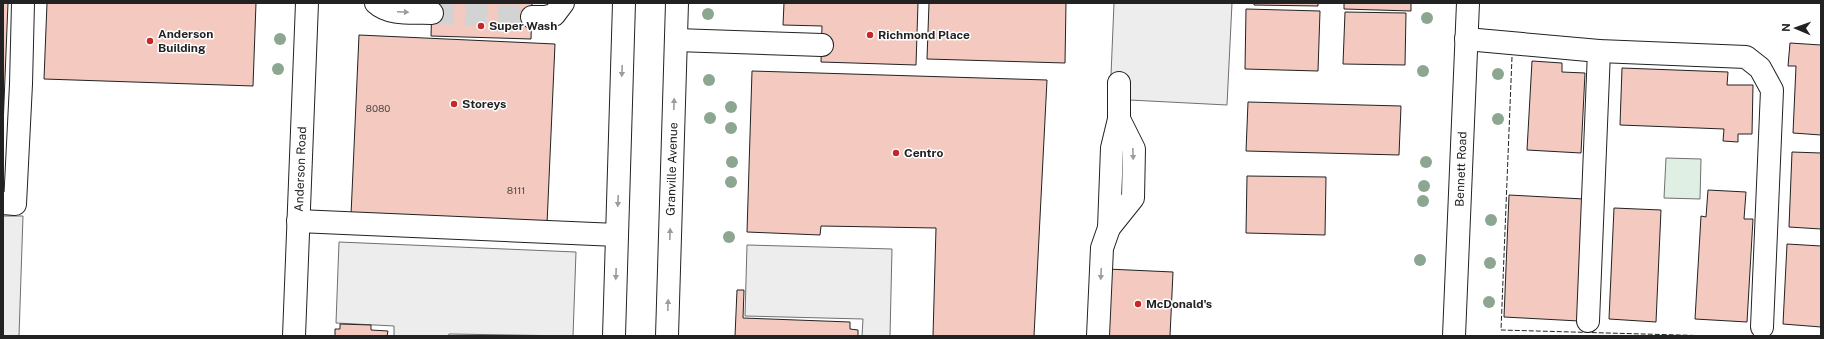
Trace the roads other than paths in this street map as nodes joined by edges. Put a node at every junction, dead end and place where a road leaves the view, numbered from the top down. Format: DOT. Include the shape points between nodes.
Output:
graph roads {
  1 [pos="23,3"];
  2 [pos="307,3"];
  3 [pos="376,3"];
  4 [pos="563,3"];
  5 [pos="624,3"];
  6 [pos="677,3"];
  7 [pos="1468,3"];
  8 [pos="432,13"];
  9 [pos="532,17"];
  10 [pos="1466,39"];
  11 [pos="676,40"];
  12 [pos="822,45"];
  13 [pos="1599,51"];
  14 [pos="1119,83"];
  15 [pos="3,203"];
  16 [pos="298,221"];
  17 [pos="617,235"];
  18 [pos="1588,321"];
  19 [pos="1762,327"];
  20 [pos="294,336"];
  21 [pos="614,336"];
  22 [pos="667,336"];
  23 [pos="1098,336"];
  24 [pos="1454,336"];
  1 -- 15 [label="street" via="15,204"];
  2 -- 16 [label="street, Anderson Road"];
  3 -- 8 [label="street, one-way" via="395,12"];
  4 -- 9 [label="street" via="554,15"];
  5 -- 17 [label="street, one-way"];
  6 -- 11 [label="street, Granville Avenue"];
  7 -- 10 [label="street, Bennett Road"];
  10 -- 13 [label="street"];
  10 -- 24 [label="street, Bennett Road"];
  11 -- 12 [label="street"];
  22 -- 11 [label="street, Granville Avenue, one-way"];
  13 -- 18 [label="street"];
  13 -- 19 [label="street" via="1746,58 1760,68 1772,90"];
  14 -- 23 [label="street, one-way" via="1119,118 1134,148 1133,198 1109,228 1102,248"];
  16 -- 17 [label="street"];
  16 -- 20 [label="street, Anderson Road"];
  17 -- 21 [label="street, one-way"];
}
